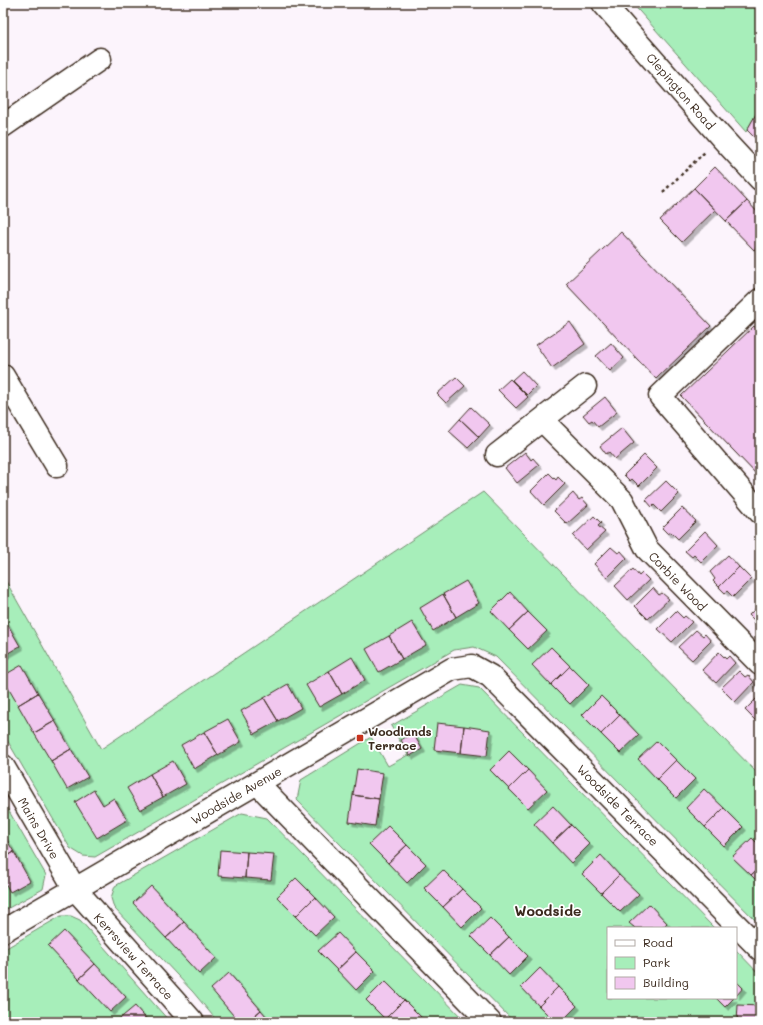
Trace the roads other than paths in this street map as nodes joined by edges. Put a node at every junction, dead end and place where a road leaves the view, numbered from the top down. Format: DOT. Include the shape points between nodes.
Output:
graph roads {
  1 [pos="603,3"];
  2 [pos="100,59"];
  3 [pos="3,126"];
  4 [pos="760,179"];
  5 [pos="760,300"];
  6 [pos="3,376"];
  7 [pos="585,386"];
  8 [pos="542,420"];
  9 [pos="497,455"];
  10 [pos="57,466"];
  11 [pos="760,512"];
  12 [pos="760,664"];
  13 [pos="472,666"];
  14 [pos="3,766"];
  15 [pos="257,783"];
  16 [pos="75,889"];
  17 [pos="3,930"];
  18 [pos="760,949"];
  19 [pos="193,1022"];
  20 [pos="490,1022"];
  1 -- 4 [label="street, Clepington Road"];
  2 -- 3 [label="street"];
  5 -- 11 [label="street" via="660,396"];
  6 -- 10 [label="street"];
  7 -- 8 [label="street"];
  8 -- 9 [label="street"];
  8 -- 12 [label="street, Corbie Wood" via="622,500 647,549"];
  13 -- 15 [label="street, Woodside Avenue" via="452,668"];
  13 -- 18 [label="street, Woodside Terrace" via="490,676"];
  14 -- 16 [label="street, Mains Drive"];
  15 -- 16 [label="street, Woodside Avenue"];
  15 -- 20 [label="street"];
  16 -- 17 [label="street, Woodside Avenue"];
  16 -- 19 [label="street, Kerrsview Terrace"];
}
